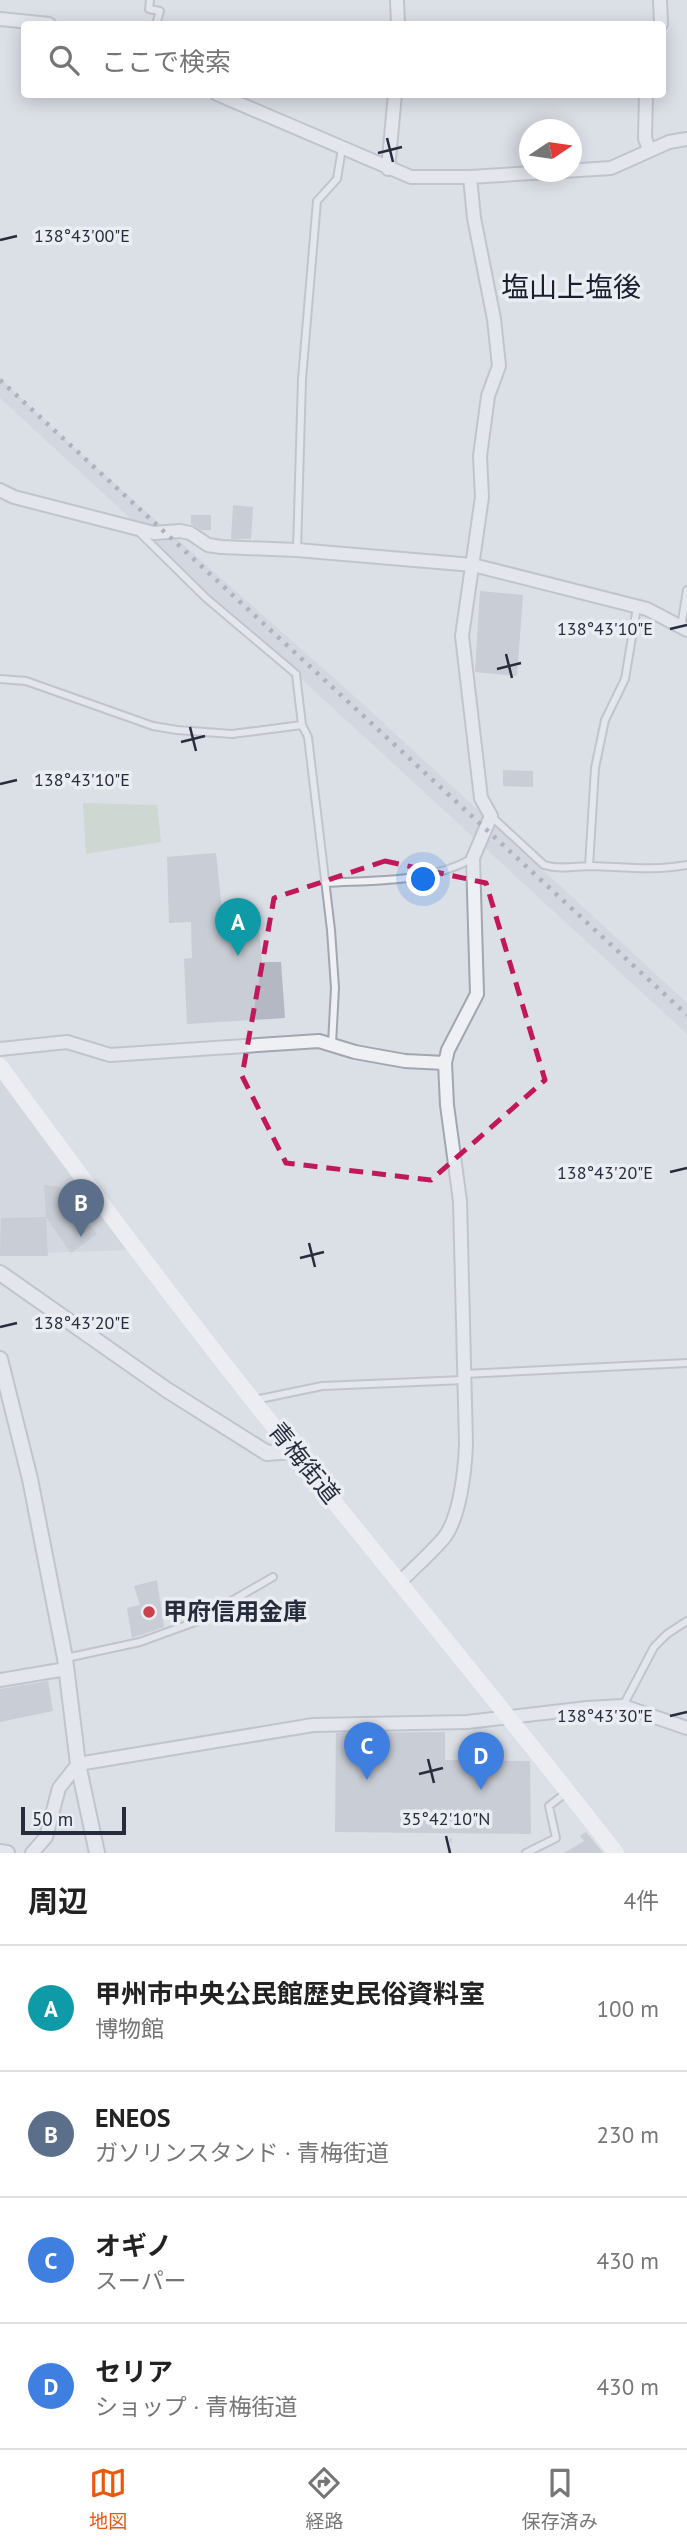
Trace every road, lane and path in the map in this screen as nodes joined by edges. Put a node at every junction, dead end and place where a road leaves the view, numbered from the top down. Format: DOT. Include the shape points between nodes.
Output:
graph roads {
  1 [pos="150,0"];
  2 [pos="397,0"];
  3 [pos="660,0"];
  4 [pos="0,19"];
  5 [pos="21,21"];
  6 [pos="157,21"];
  7 [pos="398,21"];
  8 [pos="661,21"];
  9 [pos="226,98"];
  10 [pos="395,98"];
  11 [pos="646,98"];
  12 [pos="687,139"];
  13 [pos="342,148"];
  14 [pos="649,150"];
  15 [pos="388,169"];
  16 [pos="470,177"];
  17 [pos="0,491"];
  18 [pos="135,528"];
  19 [pos="297,550"];
  20 [pos="473,565"];
  21 [pos="687,590"];
  22 [pos="637,607"];
  23 [pos="684,629"];
  24 [pos="0,679"];
  25 [pos="302,725"];
  26 [pos="491,816"];
  27 [pos="473,858"];
  28 [pos="687,865"];
  29 [pos="589,866"];
  30 [pos="325,883"];
  31 [pos="332,1044"];
  32 [pos="0,1049"];
  33 [pos="446,1063"];
  34 [pos="0,1066"];
  35 [pos="0,1273"];
  36 [pos="0,1359"];
  37 [pos="687,1363"];
  38 [pos="464,1377"];
  39 [pos="253,1400"];
  40 [pos="293,1451"];
  41 [pos="273,1577"];
  42 [pos="400,1582"];
  43 [pos="687,1621"];
  44 [pos="65,1664"];
  45 [pos="0,1680"];
  46 [pos="623,1706"];
  47 [pos="511,1718"];
  48 [pos="687,1728"];
  49 [pos="78,1764"];
  50 [pos="568,1791"];
  51 [pos="450,1833"];
  52 [pos="0,1852"];
  53 [pos="7,1853"];
  54 [pos="32,1853"];
  55 [pos="97,1853"];
  56 [pos="450,1853"];
  57 [pos="526,1853"];
  58 [pos="616,1853"];
  1 -- 6 [label="lane" via="149,9 160,11"];
  2 -- 7 [label="street"];
  3 -- 8 [label="street"];
  4 -- 5 [label="street"];
  9 -- 13 [label="street"];
  10 -- 15 [label="street"];
  11 -- 14 [label="street"];
  12 -- 14 [label="street"];
  13 -- 15 [label="street"];
  13 -- 19 [label="lane" via="337,179 317,201 302,379"];
  14 -- 16 [label="street" via="611,168"];
  15 -- 16 [label="street" via="411,177"];
  16 -- 20 [label="street" via="499,366 488,396 480,456 482,497"];
  17 -- 18 [label="street"];
  18 -- 19 [label="street" via="190,533 208,545 221,547"];
  18 -- 25 [label="lane" via="206,598 296,674"];
  19 -- 20 [label="street"];
  20 -- 22 [label="street"];
  20 -- 26 [label="street" via="461,636 481,798"];
  21 -- 23 [label="lane"];
  22 -- 23 [label="street"];
  22 -- 29 [label="lane" via="625,679 606,720 595,768"];
  24 -- 25 [label="lane" via="26,681 153,726 177,730 232,734"];
  25 -- 30 [label="lane" via="308,737"];
  26 -- 27 [label="street"];
  26 -- 29 [label="lane" via="544,865"];
  27 -- 30 [label="lane" via="410,877"];
  27 -- 33 [label="street" via="477,994 448,1050"];
  28 -- 29 [label="lane"];
  30 -- 31 [label="lane" via="335,988"];
  31 -- 32 [label="street" via="318,1041 110,1055 68,1042"];
  31 -- 33 [label="street" via="405,1061"];
  33 -- 38 [label="street" via="460,1201"];
  34 -- 39 [label="main road, 青梅街道"];
  35 -- 40 [label="street" via="167,1390 267,1453"];
  36 -- 44 [label="street" via="30,1479"];
  37 -- 38 [label="lane"];
  38 -- 39 [label="lane" via="322,1386"];
  38 -- 42 [label="street" via="465,1463 453,1522 443,1539"];
  39 -- 40 [label="main road, 青梅街道"];
  40 -- 42 [label="main road, 青梅街道"];
  41 -- 44 [label="lane" via="195,1622"];
  42 -- 47 [label="main road, 青梅街道"];
  43 -- 46 [label="lane" via="654,1647"];
  44 -- 45 [label="street"];
  44 -- 49 [label="street"];
  46 -- 47 [label="street"];
  46 -- 48 [label="street"];
  47 -- 49 [label="street" via="313,1725"];
  47 -- 50 [label="main road, 青梅街道"];
  49 -- 54 [label="street" via="59,1788 46,1837"];
  49 -- 55 [label="street"];
  50 -- 57 [label="lane" via="549,1806 556,1838"];
  50 -- 58 [label="main road, 青梅街道"];
  51 -- 56 [label="path"];
  52 -- 53 [label="street"];
}
